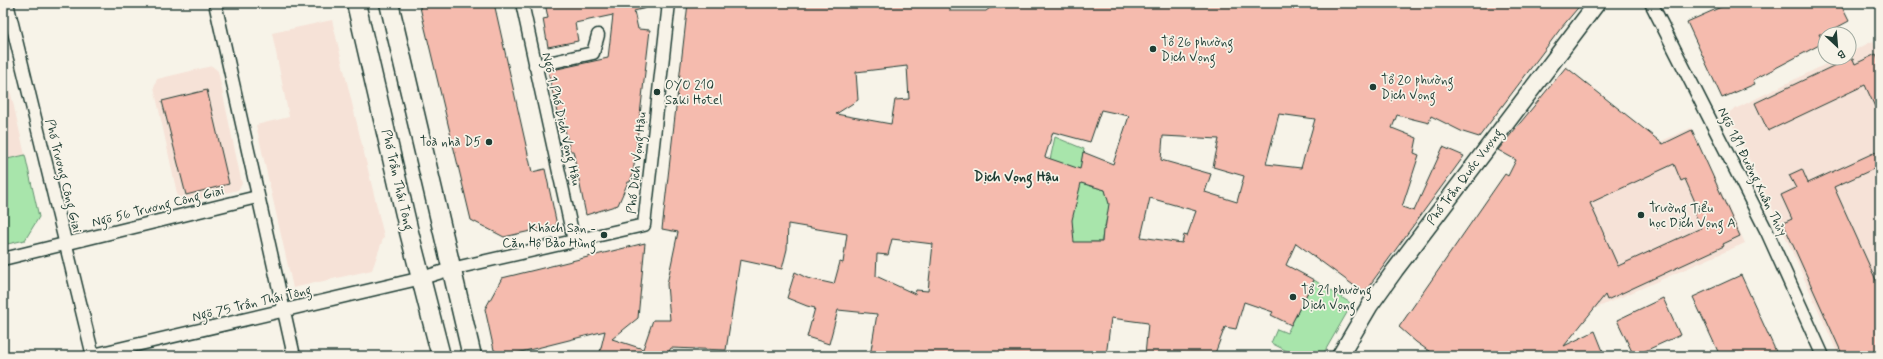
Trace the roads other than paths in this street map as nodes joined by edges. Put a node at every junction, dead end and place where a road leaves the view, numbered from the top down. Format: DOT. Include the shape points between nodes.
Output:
graph roads {
  1 [pos="7,3"];
  2 [pos="215,3"];
  3 [pos="356,3"];
  4 [pos="389,3"];
  5 [pos="522,3"];
  6 [pos="669,3"];
  7 [pos="1597,3"];
  8 [pos="1651,3"];
  9 [pos="598,35"];
  10 [pos="535,66"];
  11 [pos="257,197"];
  12 [pos="574,241"];
  13 [pos="65,245"];
  14 [pos="3,259"];
  15 [pos="451,269"];
  16 [pos="422,278"];
  17 [pos="284,311"];
  18 [pos="91,356"];
  19 [pos="294,356"];
  20 [pos="441,356"];
  21 [pos="472,356"];
  22 [pos="1340,356"];
  23 [pos="1823,356"];
  1 -- 13 [label="street, Phố Trương Công Giai"];
  2 -- 11 [label="street"];
  3 -- 16 [label="main road, Phố Trần Thái Tông"];
  4 -- 15 [label="main road"];
  5 -- 10 [label="street, Ngõ 1 Phố Dịch Vọng Hậu"];
  6 -- 12 [label="street, Phố Dịch Vọng Hậu" via="644,225"];
  7 -- 22 [label="street, Phố Trần Quốc Vượng" via="1394,270"];
  8 -- 23 [label="street, Ngõ 181 Đường Xuân Thủy" via="1767,232"];
  9 -- 10 [label="street" via="594,53"];
  10 -- 12 [label="street, Ngõ 1 Phố Dịch Vọng Hậu"];
  11 -- 13 [label="street, Ngõ 56 Trương Công Giai"];
  11 -- 17 [label="street"];
  12 -- 15 [label="street, Phố Dịch Vọng Hậu"];
  13 -- 14 [label="street, Ngõ 56 Trương Công Giai"];
  13 -- 18 [label="street, Phố Trương Công Giai"];
  15 -- 16 [label="street, Ngõ 75 Trần Thái Tông"];
  15 -- 21 [label="main road"];
  16 -- 17 [label="street, Ngõ 75 Trần Thái Tông"];
  16 -- 20 [label="main road, Phố Trần Thái Tông"];
  17 -- 18 [label="street, Ngõ 75 Trần Thái Tông"];
  17 -- 19 [label="street"];
}
